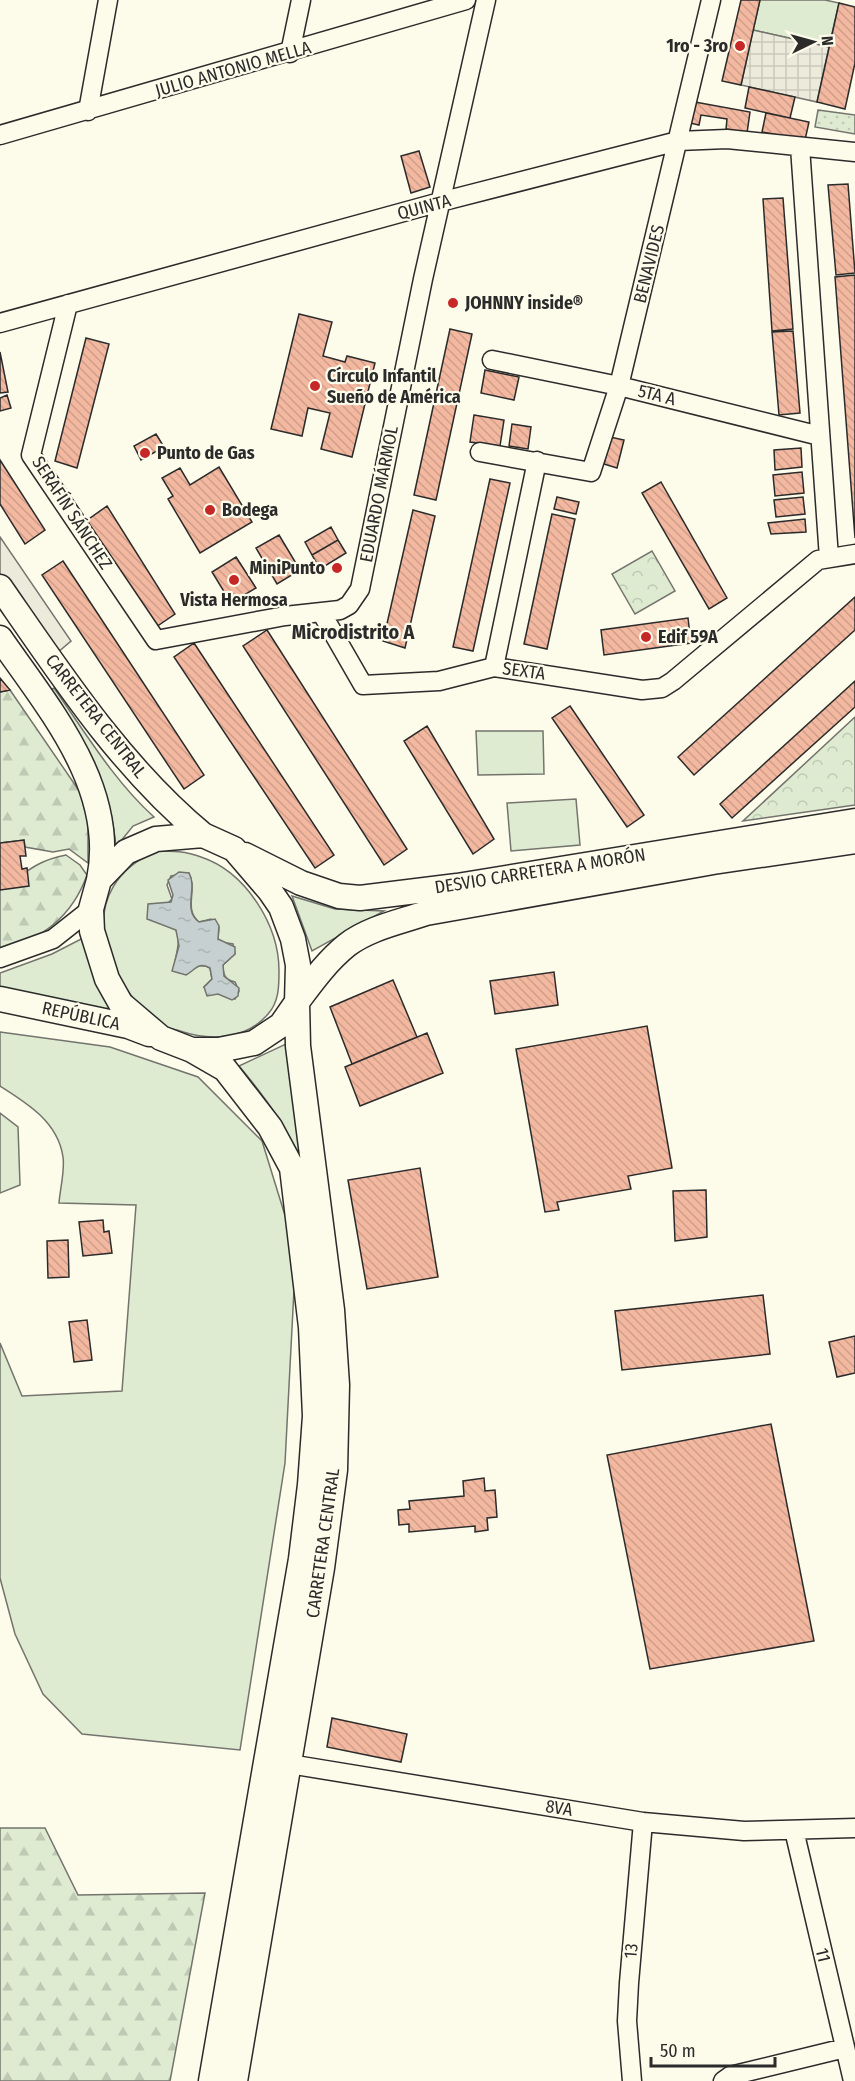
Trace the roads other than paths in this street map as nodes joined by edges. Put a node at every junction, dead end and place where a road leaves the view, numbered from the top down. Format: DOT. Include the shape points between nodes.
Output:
graph roads {
  1 [pos="108,0"];
  2 [pos="302,0"];
  3 [pos="466,0"];
  4 [pos="486,0"];
  5 [pos="711,0"];
  6 [pos="290,53"];
  7 [pos="88,111"];
  8 [pos="0,135"];
  9 [pos="678,141"];
  10 [pos="800,147"];
  11 [pos="855,152"];
  12 [pos="440,202"];
  13 [pos="68,304"];
  14 [pos="0,323"];
  15 [pos="492,360"];
  16 [pos="619,386"];
  17 [pos="820,436"];
  18 [pos="480,453"];
  19 [pos="537,461"];
  20 [pos="855,554"];
  21 [pos="829,558"];
  22 [pos="0,587"];
  23 [pos="321,612"];
  24 [pos="0,638"];
  25 [pos="494,667"];
  26 [pos="855,820"];
  27 [pos="203,835"];
  28 [pos="855,841"];
  29 [pos="234,849"];
  30 [pos="99,880"];
  31 [pos="459,896"];
  32 [pos="91,909"];
  33 [pos="0,958"];
  34 [pos="0,999"];
  35 [pos="297,1002"];
  36 [pos="161,1038"];
  37 [pos="192,1050"];
  38 [pos="277,1762"];
  39 [pos="643,1822"];
  40 [pos="855,1828"];
  41 [pos="794,1830"];
  42 [pos="845,2048"];
  43 [pos="211,2081"];
  44 [pos="235,2081"];
  45 [pos="632,2081"];
  46 [pos="723,2081"];
  47 [pos="853,2081"];
  1 -- 7 [label="street"];
  2 -- 6 [label="street"];
  3 -- 6 [label="street, JULIO ANTONIO MELLA"];
  4 -- 12 [label="street, EDUARDO MÁRMOL"];
  5 -- 9 [label="street, BENAVIDES"];
  6 -- 7 [label="street, JULIO ANTONIO MELLA"];
  7 -- 8 [label="street, JULIO ANTONIO MELLA"];
  9 -- 10 [label="street, QUINTA" via="727,139"];
  9 -- 12 [label="street, QUINTA"];
  9 -- 16 [label="street, BENAVIDES"];
  10 -- 11 [label="street, QUINTA"];
  10 -- 17 [label="street"];
  12 -- 13 [label="street, QUINTA"];
  12 -- 23 [label="street, EDUARDO MÁRMOL" via="360,588 349,605"];
  13 -- 14 [label="street, QUINTA"];
  13 -- 23 [label="street, SERAFÍN SÁNCHEZ" via="31,455 156,640"];
  15 -- 16 [label="street, 5TA A"];
  16 -- 17 [label="street, 5TA A"];
  16 -- 19 [label="street, BENAVIDES" via="591,472"];
  17 -- 21 [label="street"];
  18 -- 19 [label="street, BENAVIDES"];
  19 -- 25 [label="street"];
  20 -- 21 [label="street, SEXTA"];
  21 -- 25 [label="street, SEXTA" via="818,560 662,688 642,690"];
  22 -- 27 [label="main road, CARRETERA CENTRAL" via="115,746 168,806"];
  23 -- 25 [label="street, SEXTA" via="363,685 439,681"];
  24 -- 30 [label="main road, CARRETERA CENTRAL" via="66,736 95,792 104,860"];
  26 -- 31 [label="main road, DESVIO CARRETERA A MORÓN"];
  27 -- 29 [label="main road"];
  27 -- 30 [label="main road" via="156,838 126,852"];
  28 -- 31 [label="main road, DESVIO CARRETERA A MORÓN"];
  29 -- 31 [label="main road, DESVIO CARRETERA A MORÓN" via="278,873 339,896"];
  29 -- 35 [label="main road" via="281,907 298,966"];
  30 -- 32 [label="main road"];
  31 -- 35 [label="main road, DESVIO CARRETERA A MORÓN" via="426,914 380,928 348,944"];
  32 -- 33 [label="street" via="53,939"];
  32 -- 36 [label="main road" via="92,931 107,979 121,1004"];
  34 -- 36 [label="main road, REPÚBLICA" via="128,1026"];
  35 -- 37 [label="main road" via="281,1024 254,1043 219,1050"];
  35 -- 38 [label="main road, CARRETERA CENTRAL" via="298,1046 337,1385 333,1481"];
  36 -- 37 [label="main road"];
  37 -- 38 [label="main road, CARRETERA CENTRAL" via="225,1069 270,1127 292,1168 311,1327 315,1416 310,1485"];
  38 -- 39 [label="street, 8VA"];
  38 -- 43 [label="main road, CARRETERA CENTRAL"];
  38 -- 44 [label="main road, CARRETERA CENTRAL"];
  39 -- 41 [label="street, 8VA" via="744,1831"];
  39 -- 45 [label="street, 13" via="628,1983"];
  40 -- 41 [label="street, 8VA"];
  41 -- 42 [label="street, 11"];
  42 -- 46 [label="street"];
  42 -- 47 [label="street, 11"];
}
